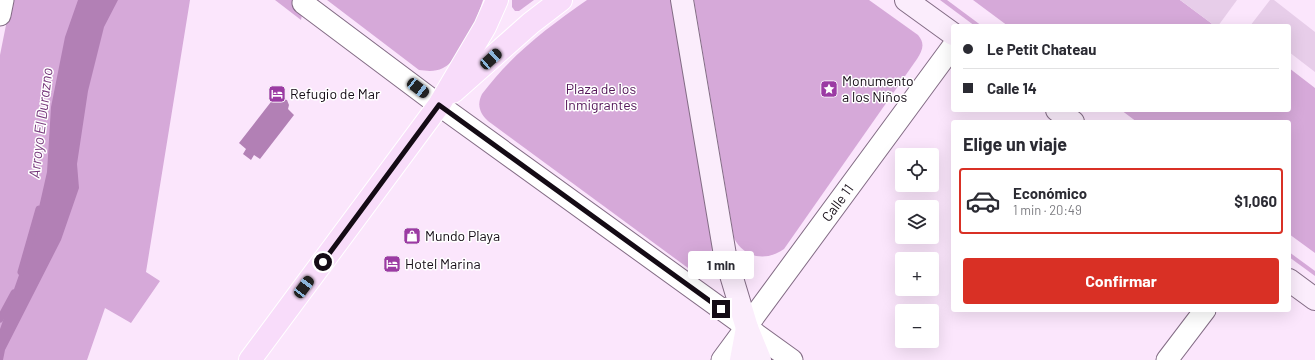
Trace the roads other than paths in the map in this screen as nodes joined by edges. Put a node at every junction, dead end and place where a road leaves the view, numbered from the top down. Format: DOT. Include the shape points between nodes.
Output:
graph roads {
  1 [pos="3,0"];
  2 [pos="497,0"];
  3 [pos="561,0"];
  4 [pos="682,0"];
  5 [pos="906,0"];
  6 [pos="303,3"];
  7 [pos="0,15"];
  8 [pos="951,33"];
  9 [pos="951,49"];
  10 [pos="439,105"];
  11 [pos="1060,112"];
  12 [pos="1070,120"];
  13 [pos="1291,281"];
  14 [pos="1315,299"];
  15 [pos="1203,312"];
  16 [pos="747,328"];
  17 [pos="250,360"];
  18 [pos="722,360"];
  19 [pos="742,360"];
  20 [pos="760,360"];
  21 [pos="792,360"];
  22 [pos="1167,360"];
  1 -- 7 [label="street"];
  2 -- 10 [label="main road" via="485,27"];
  3 -- 10 [label="main road" via="531,23"];
  4 -- 16 [label="main road" via="725,255"];
  5 -- 8 [label="main road"];
  6 -- 10 [label="street"];
  9 -- 16 [label="street, Calle 11"];
  10 -- 16 [label="street"];
  10 -- 17 [label="main road"];
  11 -- 12 [label="main road"];
  13 -- 14 [label="main road"];
  15 -- 22 [label="street"];
  16 -- 18 [label="street, Calle 11"];
  16 -- 19 [label="main road"];
  16 -- 20 [label="main road"];
  16 -- 21 [label="street"];
}
